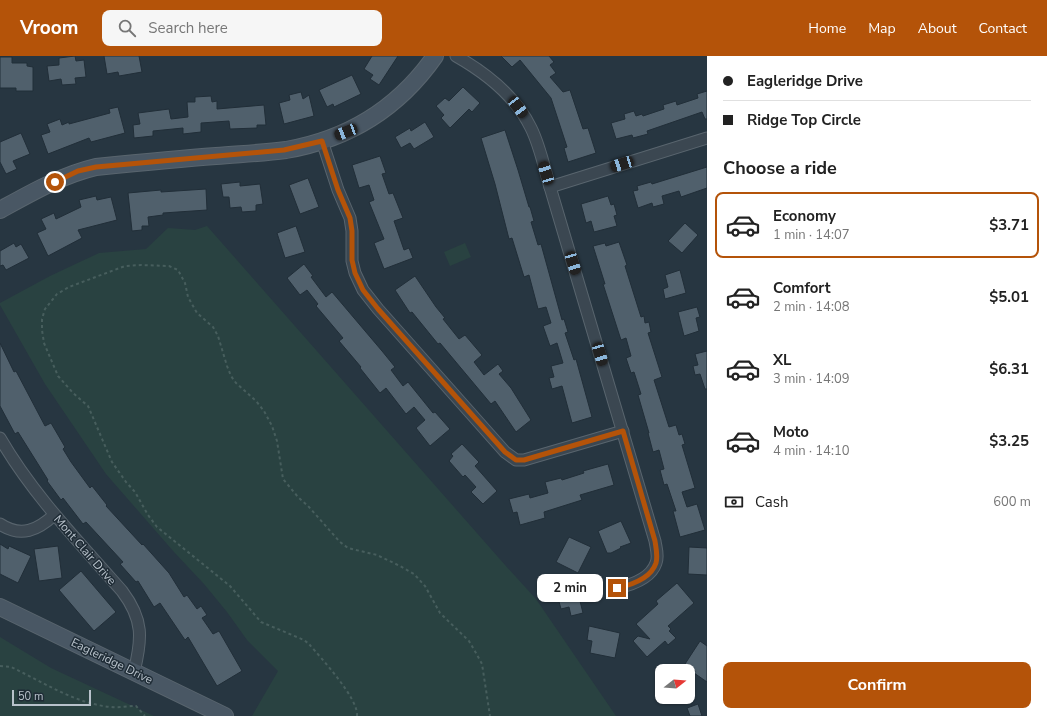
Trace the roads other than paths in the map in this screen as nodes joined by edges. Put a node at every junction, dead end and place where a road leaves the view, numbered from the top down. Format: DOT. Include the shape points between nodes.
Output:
graph roads {
  1 [pos="435,56"];
  2 [pos="456,56"];
  3 [pos="707,138"];
  4 [pos="322,141"];
  5 [pos="550,187"];
  6 [pos="0,210"];
  7 [pos="623,431"];
  8 [pos="0,438"];
  9 [pos="54,515"];
  10 [pos="0,524"];
  11 [pos="617,588"];
  12 [pos="0,607"];
  13 [pos="134,672"];
  14 [pos="225,716"];
  1 -- 4 [label="main road" via="419,77 386,109 366,122"];
  2 -- 5 [label="street" via="488,76 523,114 531,128"];
  3 -- 5 [label="street"];
  4 -- 6 [label="main road" via="284,150 96,167 71,174"];
  4 -- 7 [label="street" via="350,218 352,260 363,290 505,452 516,460 524,460"];
  5 -- 7 [label="street"];
  7 -- 11 [label="street" via="657,554 656,563 644,578"];
  8 -- 9 [label="street, Mont Clair Drive" via="20,471"];
  9 -- 10 [label="street" via="45,524 33,530 18,531"];
  9 -- 13 [label="street, Mont Clair Drive" via="133,607 140,631"];
  12 -- 13 [label="main road, Eagleridge Drive"];
  13 -- 14 [label="main road, Eagleridge Drive"];
}
